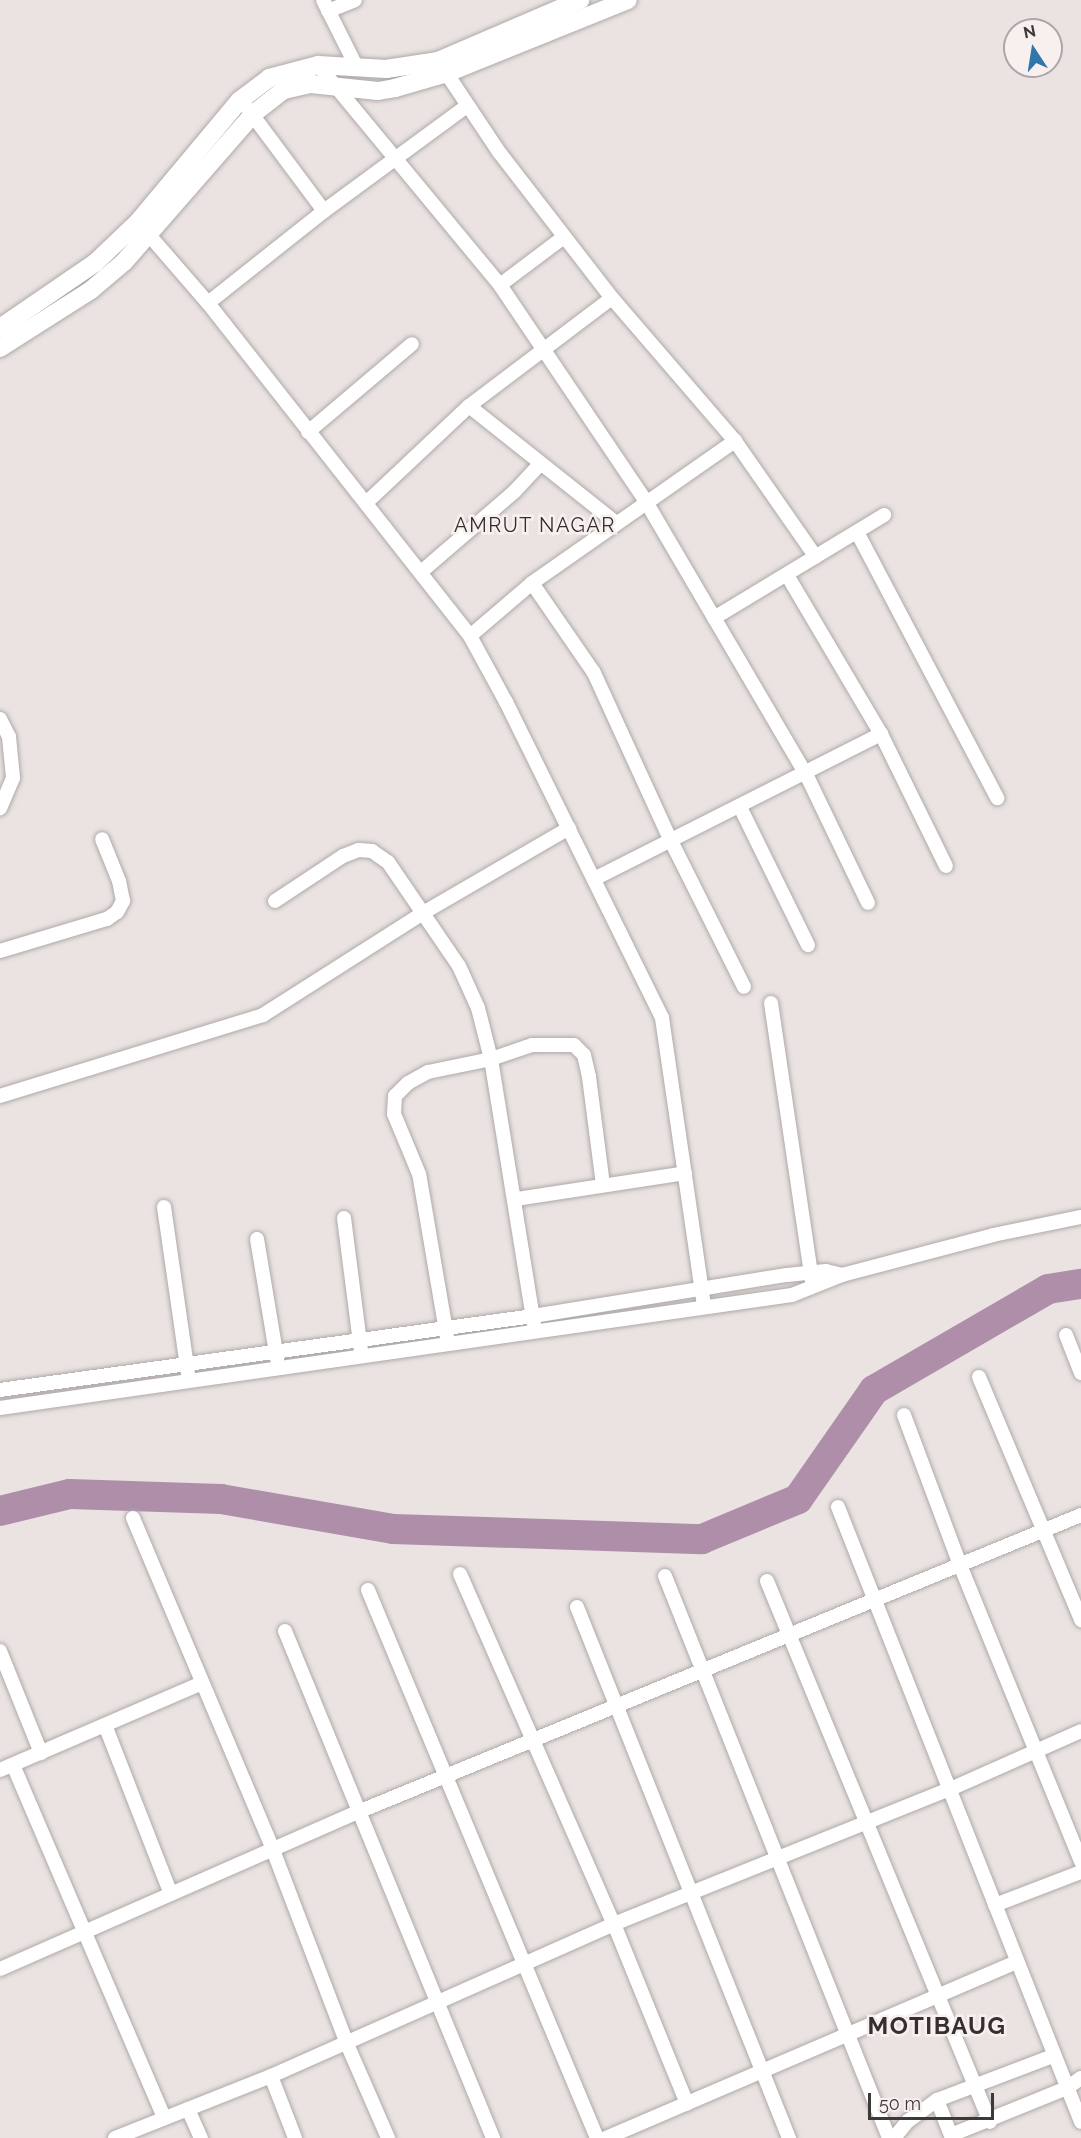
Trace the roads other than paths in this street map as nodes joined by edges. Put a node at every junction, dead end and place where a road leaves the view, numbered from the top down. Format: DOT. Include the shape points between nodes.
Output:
graph roads {
  1 [pos="355,0"];
  2 [pos="580,0"];
  3 [pos="628,0"];
  4 [pos="326,6"];
  5 [pos="318,66"];
  6 [pos="443,67"];
  7 [pos="357,68"];
  8 [pos="336,86"];
  9 [pos="239,101"];
  10 [pos="467,106"];
  11 [pos="253,114"];
  12 [pos="395,161"];
  13 [pos="324,211"];
  14 [pos="143,229"];
  15 [pos="564,237"];
  16 [pos="500,285"];
  17 [pos="612,298"];
  18 [pos="208,303"];
  19 [pos="0,328"];
  20 [pos="412,344"];
  21 [pos="544,347"];
  22 [pos="0,348"];
  23 [pos="469,406"];
  24 [pos="308,432"];
  25 [pos="735,441"];
  26 [pos="540,464"];
  27 [pos="645,500"];
  28 [pos="366,503"];
  29 [pos="884,515"];
  30 [pos="615,522"];
  31 [pos="856,532"];
  32 [pos="816,557"];
  33 [pos="421,572"];
  34 [pos="787,574"];
  35 [pos="532,583"];
  36 [pos="714,618"];
  37 [pos="470,636"];
  38 [pos="0,719"];
  39 [pos="881,734"];
  40 [pos="806,774"];
  41 [pos="996,798"];
  42 [pos="741,807"];
  43 [pos="0,808"];
  44 [pos="569,828"];
  45 [pos="102,839"];
  46 [pos="671,841"];
  47 [pos="946,866"];
  48 [pos="594,879"];
  49 [pos="275,901"];
  50 [pos="868,903"];
  51 [pos="423,912"];
  52 [pos="808,945"];
  53 [pos="0,951"];
  54 [pos="744,987"];
  55 [pos="771,1003"];
  56 [pos="491,1059"];
  57 [pos="0,1096"];
  58 [pos="685,1173"];
  59 [pos="603,1185"];
  60 [pos="516,1199"];
  61 [pos="164,1207"];
  62 [pos="1081,1217"];
  63 [pos="344,1218"];
  64 [pos="256,1239"];
  65 [pos="810,1272"];
  66 [pos="842,1275"];
  67 [pos="702,1289"];
  68 [pos="813,1289"];
  69 [pos="704,1307"];
  70 [pos="533,1316"];
  71 [pos="446,1329"];
  72 [pos="535,1332"];
  73 [pos="1066,1335"];
  74 [pos="360,1341"];
  75 [pos="449,1345"];
  76 [pos="277,1352"];
  77 [pos="362,1358"];
  78 [pos="187,1365"];
  79 [pos="279,1370"];
  80 [pos="1081,1373"];
  81 [pos="979,1377"];
  82 [pos="189,1383"];
  83 [pos="0,1390"];
  84 [pos="0,1408"];
  85 [pos="904,1415"];
  86 [pos="838,1508"];
  87 [pos="1081,1515"];
  88 [pos="133,1518"];
  89 [pos="1045,1530"];
  90 [pos="960,1565"];
  91 [pos="460,1574"];
  92 [pos="665,1576"];
  93 [pos="767,1581"];
  94 [pos="368,1590"];
  95 [pos="873,1601"];
  96 [pos="577,1607"];
  97 [pos="1081,1620"];
  98 [pos="285,1631"];
  99 [pos="788,1636"];
  100 [pos="0,1651"];
  101 [pos="703,1671"];
  102 [pos="202,1683"];
  103 [pos="619,1706"];
  104 [pos="105,1725"];
  105 [pos="1081,1731"];
  106 [pos="535,1741"];
  107 [pos="1034,1751"];
  108 [pos="41,1753"];
  109 [pos="7,1768"];
  110 [pos="447,1777"];
  111 [pos="948,1790"];
  112 [pos="358,1812"];
  113 [pos="865,1823"];
  114 [pos="273,1850"];
  115 [pos="777,1859"];
  116 [pos="1081,1862"];
  117 [pos="1081,1872"];
  118 [pos="693,1891"];
  119 [pos="171,1894"];
  120 [pos="994,1905"];
  121 [pos="614,1924"];
  122 [pos="85,1931"];
  123 [pos="1016,1962"];
  124 [pos="527,1964"];
  125 [pos="0,1969"];
  126 [pos="937,1996"];
  127 [pos="435,2004"];
  128 [pos="850,2033"];
  129 [pos="347,2044"];
  130 [pos="1053,2056"];
  131 [pos="763,2072"];
  132 [pos="271,2076"];
  133 [pos="1081,2078"];
  134 [pos="974,2085"];
  135 [pos="1067,2088"];
  136 [pos="937,2100"];
  137 [pos="687,2104"];
  138 [pos="188,2109"];
  139 [pos="165,2118"];
  140 [pos="990,2122"];
  141 [pos="1081,2122"];
  142 [pos="150,2132"];
  143 [pos="634,2133"];
  144 [pos="952,2137"];
  145 [pos="115,2138"];
  146 [pos="201,2138"];
  147 [pos="295,2138"];
  148 [pos="388,2138"];
  149 [pos="493,2138"];
  150 [pos="597,2138"];
  151 [pos="606,2138"];
  152 [pos="789,2138"];
  153 [pos="892,2138"];
  1 -- 4 [label="street"];
  2 -- 6 [label="street"];
  3 -- 6 [label="street"];
  4 -- 7 [label="street"];
  5 -- 7 [label="street"];
  5 -- 8 [label="street"];
  5 -- 9 [label="street" via="268,78"];
  6 -- 7 [label="street"];
  6 -- 8 [label="street" via="378,91"];
  6 -- 10 [label="street"];
  8 -- 11 [label="street" via="311,84 284,90"];
  8 -- 12 [label="street"];
  9 -- 11 [label="street"];
  9 -- 14 [label="street"];
  10 -- 12 [label="street"];
  10 -- 15 [label="street"];
  11 -- 13 [label="street"];
  11 -- 14 [label="street"];
  12 -- 13 [label="street"];
  12 -- 16 [label="street"];
  13 -- 18 [label="street"];
  14 -- 18 [label="street"];
  14 -- 19 [label="street" via="66,286"];
  14 -- 22 [label="street" via="91,290"];
  15 -- 16 [label="street"];
  15 -- 17 [label="street"];
  16 -- 21 [label="street"];
  17 -- 21 [label="street"];
  17 -- 25 [label="street"];
  18 -- 24 [label="street"];
  20 -- 24 [label="street"];
  21 -- 23 [label="street"];
  21 -- 27 [label="street"];
  23 -- 26 [label="street"];
  23 -- 28 [label="street"];
  24 -- 28 [label="street"];
  25 -- 27 [label="street"];
  25 -- 32 [label="street"];
  26 -- 30 [label="street"];
  26 -- 33 [label="street" via="514,492"];
  27 -- 30 [label="street"];
  27 -- 36 [label="street"];
  28 -- 33 [label="street"];
  29 -- 31 [label="street"];
  30 -- 35 [label="street"];
  31 -- 32 [label="street"];
  31 -- 41 [label="street"];
  32 -- 34 [label="street"];
  33 -- 37 [label="street"];
  34 -- 36 [label="street"];
  34 -- 39 [label="street"];
  35 -- 37 [label="street"];
  35 -- 46 [label="street" via="594,674"];
  36 -- 40 [label="street"];
  37 -- 44 [label="street"];
  38 -- 43 [label="street" via="9,737 13,760 13,778"];
  39 -- 40 [label="street"];
  39 -- 47 [label="street"];
  40 -- 42 [label="street"];
  40 -- 50 [label="street"];
  42 -- 46 [label="street"];
  42 -- 52 [label="street"];
  44 -- 48 [label="street"];
  44 -- 51 [label="street"];
  45 -- 53 [label="street" via="119,881 123,901 117,912 107,919"];
  46 -- 48 [label="street"];
  46 -- 54 [label="street"];
  48 -- 58 [label="street" via="662,1018"];
  49 -- 51 [label="street" via="343,856 359,850 372,851 388,862"];
  51 -- 56 [label="street" via="470,986"];
  51 -- 57 [label="street" via="263,1015"];
  55 -- 65 [label="street"];
  56 -- 59 [label="street" via="532,1045 558,1042 574,1045 584,1055"];
  56 -- 60 [label="street"];
  56 -- 71 [label="street" via="428,1072 395,1096 394,1114 413,1155 430,1223"];
  58 -- 59 [label="street"];
  58 -- 67 [label="street"];
  59 -- 60 [label="street"];
  60 -- 70 [label="street"];
  61 -- 78 [label="street"];
  62 -- 66 [label="street" via="993,1235"];
  63 -- 74 [label="street"];
  64 -- 76 [label="street"];
  65 -- 66 [label="street"];
  65 -- 67 [label="street"];
  65 -- 68 [label="street"];
  66 -- 68 [label="street"];
  67 -- 69 [label="street"];
  67 -- 70 [label="street"];
  68 -- 69 [label="street"];
  69 -- 72 [label="street"];
  70 -- 71 [label="street"];
  70 -- 72 [label="street"];
  71 -- 74 [label="street"];
  71 -- 75 [label="street"];
  72 -- 75 [label="street"];
  73 -- 80 [label="street"];
  74 -- 76 [label="street"];
  74 -- 77 [label="street"];
  75 -- 77 [label="street"];
  76 -- 78 [label="street"];
  76 -- 79 [label="street"];
  77 -- 79 [label="street"];
  78 -- 82 [label="street"];
  78 -- 83 [label="street"];
  79 -- 82 [label="street"];
  81 -- 89 [label="street"];
  82 -- 84 [label="street"];
  85 -- 90 [label="street"];
  86 -- 95 [label="street"];
  87 -- 89 [label="street"];
  88 -- 102 [label="street"];
  89 -- 90 [label="street"];
  89 -- 97 [label="street"];
  90 -- 95 [label="street"];
  90 -- 107 [label="street"];
  91 -- 106 [label="street"];
  92 -- 101 [label="street"];
  93 -- 99 [label="street"];
  94 -- 110 [label="street"];
  95 -- 99 [label="street"];
  95 -- 111 [label="street"];
  96 -- 103 [label="street"];
  98 -- 112 [label="street"];
  99 -- 101 [label="street"];
  99 -- 113 [label="street"];
  100 -- 108 [label="street"];
  101 -- 103 [label="street"];
  101 -- 115 [label="street"];
  102 -- 104 [label="street"];
  102 -- 114 [label="street"];
  103 -- 106 [label="street"];
  103 -- 118 [label="street"];
  104 -- 108 [label="street"];
  104 -- 119 [label="street"];
  105 -- 107 [label="street"];
  106 -- 110 [label="street"];
  106 -- 121 [label="street"];
  107 -- 111 [label="street"];
  107 -- 116 [label="street"];
  108 -- 109 [label="street"];
  109 -- 122 [label="street"];
  110 -- 112 [label="street"];
  110 -- 124 [label="street"];
  111 -- 113 [label="street"];
  111 -- 120 [label="street"];
  112 -- 114 [label="street"];
  112 -- 127 [label="street"];
  113 -- 115 [label="street"];
  113 -- 126 [label="street"];
  114 -- 119 [label="street"];
  114 -- 129 [label="street"];
  115 -- 118 [label="street"];
  115 -- 128 [label="street"];
  117 -- 120 [label="street"];
  118 -- 121 [label="street"];
  118 -- 131 [label="street"];
  119 -- 122 [label="street"];
  120 -- 123 [label="street"];
  121 -- 124 [label="street"];
  121 -- 137 [label="street"];
  122 -- 125 [label="street"];
  122 -- 139 [label="street"];
  123 -- 126 [label="street"];
  123 -- 130 [label="street"];
  124 -- 127 [label="street"];
  124 -- 150 [label="street"];
  126 -- 128 [label="street"];
  126 -- 134 [label="street"];
  127 -- 129 [label="street"];
  127 -- 149 [label="street"];
  128 -- 131 [label="street"];
  128 -- 153 [label="street"];
  129 -- 132 [label="street"];
  129 -- 148 [label="street"];
  130 -- 134 [label="street"];
  130 -- 135 [label="street"];
  131 -- 137 [label="street"];
  131 -- 152 [label="street"];
  132 -- 138 [label="street"];
  132 -- 147 [label="street"];
  133 -- 135 [label="street"];
  134 -- 136 [label="street"];
  134 -- 140 [label="street"];
  135 -- 140 [label="street"];
  135 -- 141 [label="street"];
  136 -- 144 [label="street"];
  136 -- 153 [label="street"];
  137 -- 143 [label="street"];
  138 -- 139 [label="street"];
  138 -- 146 [label="street"];
  139 -- 142 [label="street"];
  140 -- 144 [label="street"];
  142 -- 145 [label="street"];
  143 -- 151 [label="street"];
}
